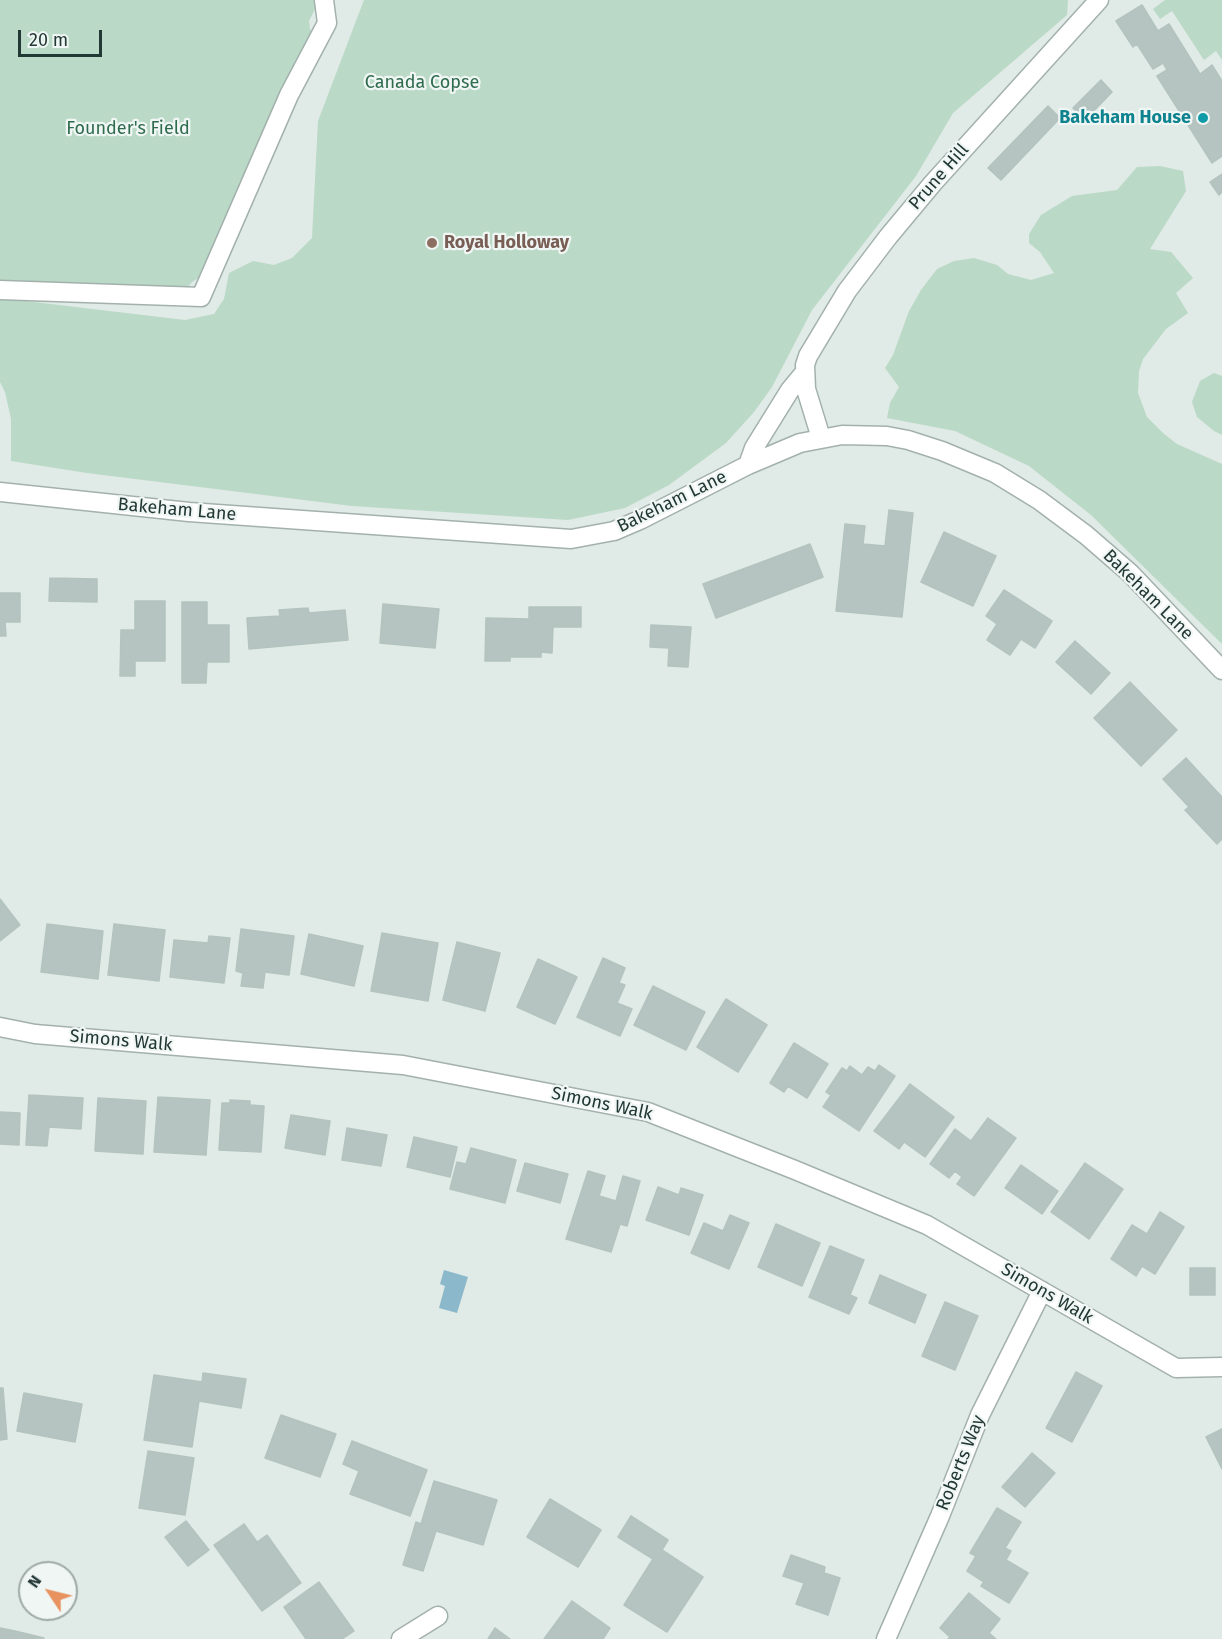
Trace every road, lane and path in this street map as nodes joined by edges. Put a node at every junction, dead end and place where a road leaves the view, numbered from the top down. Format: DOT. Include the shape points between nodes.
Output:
graph roads {
  1 [pos="324,0"];
  2 [pos="1099,0"];
  3 [pos="0,290"];
  4 [pos="805,372"];
  5 [pos="821,438"];
  6 [pos="748,465"];
  7 [pos="0,492"];
  8 [pos="1222,670"];
  9 [pos="0,1027"];
  10 [pos="1042,1291"];
  11 [pos="1222,1367"];
  12 [pos="438,1616"];
  13 [pos="401,1639"];
  14 [pos="886,1639"];
  1 -- 3 [label="street" via="327,23 289,95 201,297"];
  2 -- 4 [label="street, Prune Hill" via="888,237 847,291 808,356"];
  4 -- 5 [label="street, Prune Hill" via="806,389"];
  4 -- 6 [label="street, Prune Hill" via="754,448"];
  5 -- 6 [label="street, Bakeham Lane"];
  5 -- 8 [label="street, Bakeham Lane" via="862,434 908,440 995,473 1039,500 1130,573"];
  6 -- 7 [label="street, Bakeham Lane" via="614,531 572,539 189,512"];
  9 -- 10 [label="street, Simons Walk" via="35,1034 403,1065 648,1112 927,1225"];
  10 -- 11 [label="street, Simons Walk" via="1176,1368"];
  10 -- 14 [label="street, Roberts Way" via="980,1415"];
  12 -- 13 [label="street"];
}
